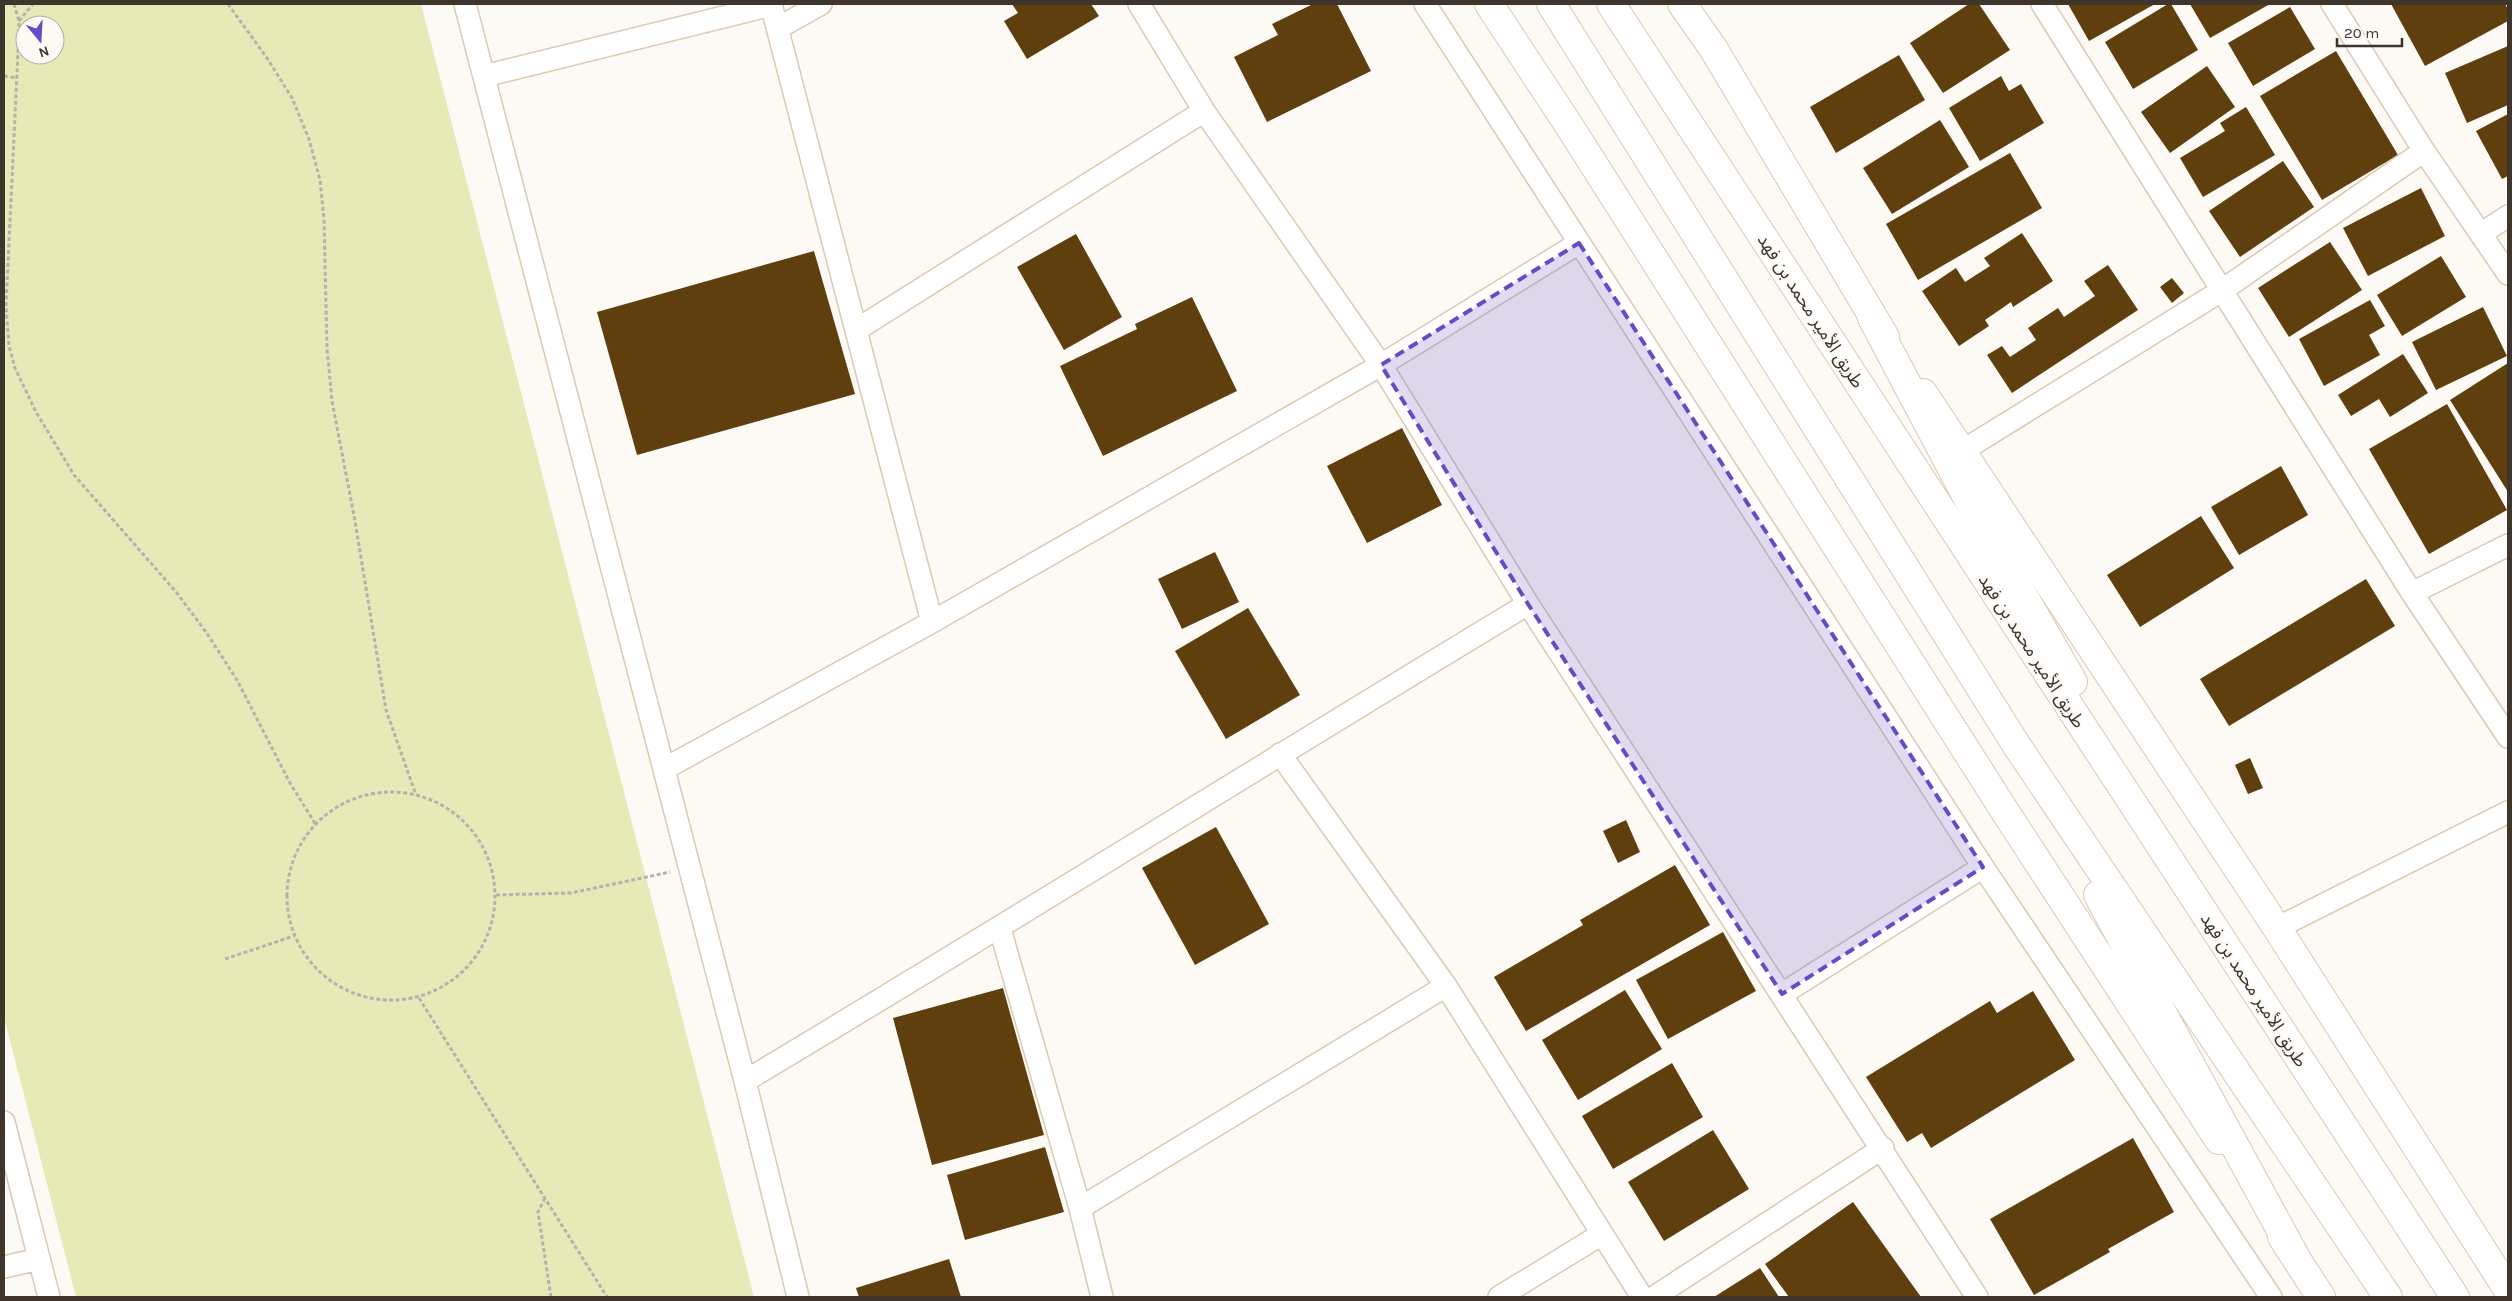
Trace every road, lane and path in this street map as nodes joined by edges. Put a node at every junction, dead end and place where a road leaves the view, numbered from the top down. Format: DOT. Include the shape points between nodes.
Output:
graph roads {
  1 [pos="33,4"];
  2 [pos="228,4"];
  3 [pos="465,4"];
  4 [pos="772,4"];
  5 [pos="821,4"];
  6 [pos="1139,4"];
  7 [pos="1425,4"];
  8 [pos="1489,4"];
  9 [pos="1551,4"];
  10 [pos="1611,4"];
  11 [pos="1682,4"];
  12 [pos="2042,4"];
  13 [pos="2332,4"];
  14 [pos="24,15"];
  15 [pos="778,28"];
  16 [pos="17,65"];
  17 [pos="4,76"];
  18 [pos="484,76"];
  19 [pos="17,78"];
  20 [pos="1204,111"];
  21 [pos="2424,151"];
  22 [pos="2508,216"];
  23 [pos="2482,233"];
  24 [pos="1579,243"];
  25 [pos="2508,274"];
  26 [pos="2221,291"];
  27 [pos="1872,318"];
  28 [pos="856,330"];
  29 [pos="1381,364"];
  30 [pos="1962,450"];
  31 [pos="2508,545"];
  32 [pos="2412,593"];
  33 [pos="1528,604"];
  34 [pos="932,622"];
  35 [pos="2508,737"];
  36 [pos="2017,746"];
  37 [pos="1280,754"];
  38 [pos="664,768"];
  39 [pos="416,795"];
  40 [pos="2508,812"];
  41 [pos="316,825"];
  42 [pos="690,867"];
  43 [pos="1983,867"];
  44 [pos="496,895"];
  45 [pos="2214,928"];
  46 [pos="2277,928"];
  47 [pos="1000,929"];
  48 [pos="294,936"];
  49 [pos="225,959"];
  50 [pos="1446,986"];
  51 [pos="1782,994"];
  52 [pos="419,998"];
  53 [pos="745,1081"];
  54 [pos="4,1122"];
  55 [pos="1883,1148"];
  56 [pos="545,1198"];
  57 [pos="1080,1208"];
  58 [pos="1602,1234"];
  59 [pos="2295,1256"];
  60 [pos="39,1259"];
  61 [pos="4,1267"];
  62 [pos="2508,1290"];
  63 [pos="49,1297"];
  64 [pos="551,1297"];
  65 [pos="607,1297"];
  66 [pos="798,1297"];
  67 [pos="1102,1297"];
  68 [pos="1500,1297"];
  69 [pos="1642,1297"];
  70 [pos="1654,1297"];
  71 [pos="1977,1297"];
  72 [pos="2271,1297"];
  73 [pos="2321,1297"];
  74 [pos="2388,1297"];
  75 [pos="2455,1297"];
  1 -- 14 [label="path"];
  2 -- 39 [label="path" via="292,98 309,139 320,180 332,401 386,710"];
  3 -- 18 [label="street"];
  4 -- 15 [label="street"];
  4 -- 18 [label="street"];
  5 -- 15 [label="street"];
  6 -- 20 [label="street"];
  7 -- 24 [label="street"];
  8 -- 59 [label="main road" via="2006,813"];
  9 -- 36 [label="main road"];
  10 -- 45 [label="main road, طريق الأمير محمد بن فهد"];
  11 -- 27 [label="main road" via="1713,48"];
  12 -- 26 [label="street"];
  13 -- 21 [label="street"];
  15 -- 28 [label="street"];
  16 -- 19 [label="path"];
  17 -- 19 [label="path"];
  18 -- 38 [label="street"];
  19 -- 41 [label="path" via="6,306 9,346 15,368 36,412 74,475 178,593 206,632 237,680 290,783"];
  20 -- 28 [label="street"];
  20 -- 29 [label="street"];
  21 -- 23 [label="street"];
  21 -- 26 [label="street"];
  22 -- 23 [label="street"];
  23 -- 25 [label="street"];
  24 -- 29 [label="street"];
  24 -- 43 [label="street"];
  26 -- 30 [label="street"];
  26 -- 32 [label="street"];
  27 -- 30 [label="main road"];
  27 -- 45 [label="main road" via="1968,501"];
  28 -- 34 [label="street"];
  29 -- 33 [label="street"];
  29 -- 34 [label="street"];
  30 -- 46 [label="main road"];
  31 -- 32 [label="street"];
  32 -- 35 [label="street"];
  33 -- 37 [label="street"];
  33 -- 51 [label="street"];
  34 -- 38 [label="street"];
  36 -- 59 [label="main road"];
  36 -- 74 [label="main road"];
  37 -- 47 [label="street"];
  37 -- 50 [label="street"];
  38 -- 42 [label="street"];
  39 -- 41 [label="path" via="394,792 356,798 339,806"];
  39 -- 44 [label="path" via="449,809 477,836 492,864"];
  40 -- 46 [label="street"];
  41 -- 48 [label="path" via="299,848 288,884 287,903"];
  42 -- 44 [label="path" via="572,893"];
  42 -- 53 [label="street"];
  43 -- 51 [label="street"];
  43 -- 72 [label="street"];
  44 -- 52 [label="path" via="491,927 473,961 444,986"];
  45 -- 75 [label="main road, طريق الأمير محمد بن فهد"];
  46 -- 62 [label="main road"];
  47 -- 53 [label="street"];
  47 -- 57 [label="street"];
  48 -- 49 [label="path"];
  48 -- 52 [label="path" via="319,971 351,993 388,1000"];
  50 -- 57 [label="street"];
  50 -- 58 [label="street"];
  51 -- 55 [label="street"];
  52 -- 56 [label="path"];
  53 -- 66 [label="street"];
  54 -- 60 [label="street"];
  55 -- 70 [label="street"];
  55 -- 71 [label="street"];
  56 -- 64 [label="path" via="538,1212"];
  56 -- 65 [label="path"];
  57 -- 67 [label="street"];
  58 -- 68 [label="street"];
  58 -- 69 [label="street"];
  59 -- 73 [label="main road"];
  60 -- 61 [label="street"];
  60 -- 63 [label="street"];
}
